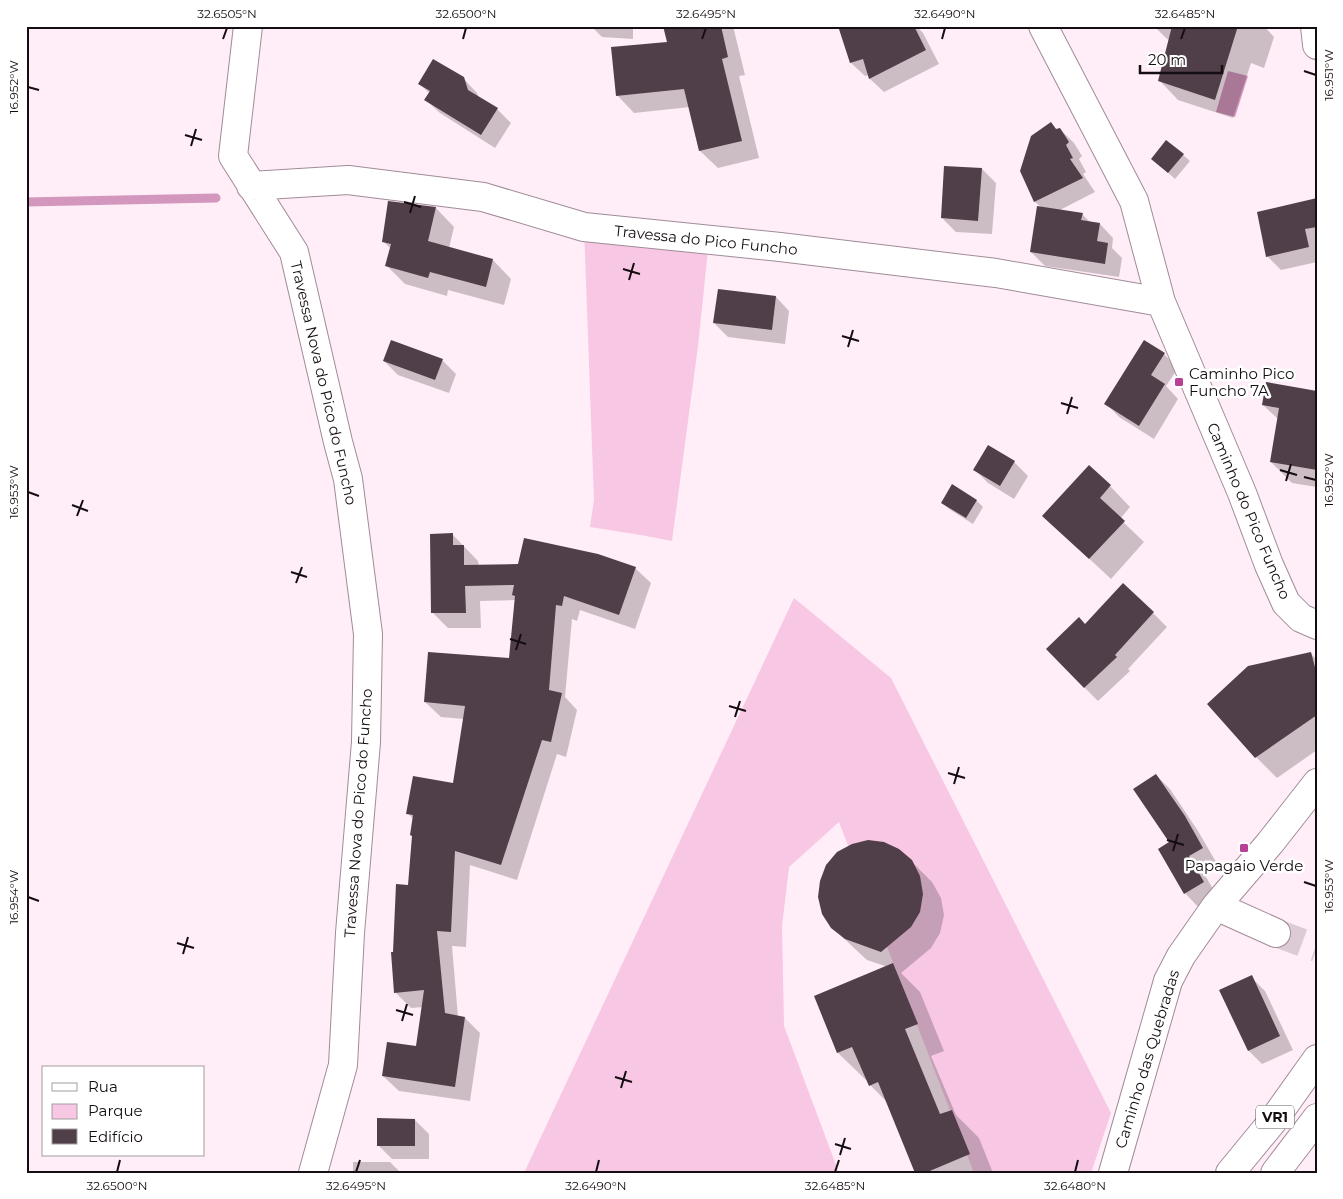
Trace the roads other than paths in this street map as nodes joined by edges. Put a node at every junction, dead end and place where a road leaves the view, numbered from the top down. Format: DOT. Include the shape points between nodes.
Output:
graph roads {
  1 [pos="248,26"];
  2 [pos="1043,26"];
  3 [pos="1315,26"];
  4 [pos="1317,45"];
  5 [pos="251,186"];
  6 [pos="1162,302"];
  7 [pos="1317,625"];
  8 [pos="1317,783"];
  9 [pos="1216,906"];
  10 [pos="1276,933"];
  11 [pos="1317,1059"];
  12 [pos="1317,1118"];
  13 [pos="313,1173"];
  14 [pos="1113,1173"];
  15 [pos="1230,1173"];
  16 [pos="1275,1173"];
  1 -- 5 [label="main road, Travessa Nova do Pico do Funcho" via="233,156"];
  2 -- 6 [label="main road, Caminho do Pico Funcho" via="1134,201"];
  3 -- 4 [label="main road"];
  5 -- 6 [label="main road, Travessa do Pico Funcho" via="348,180 483,197 584,227 996,273"];
  5 -- 13 [label="main road, Travessa Nova do Pico do Funcho" via="294,252 348,479 368,634 366,742 343,1065"];
  6 -- 7 [label="main road, Caminho do Pico Funcho" via="1286,603 1301,618"];
  8 -- 9 [label="main road, Caminho das Quebradas"];
  9 -- 10 [label="main road"];
  9 -- 14 [label="main road, Caminho das Quebradas" via="1181,956 1168,981"];
  11 -- 15 [label="main road, VR1"];
  12 -- 16 [label="main road, VR1"];
}
